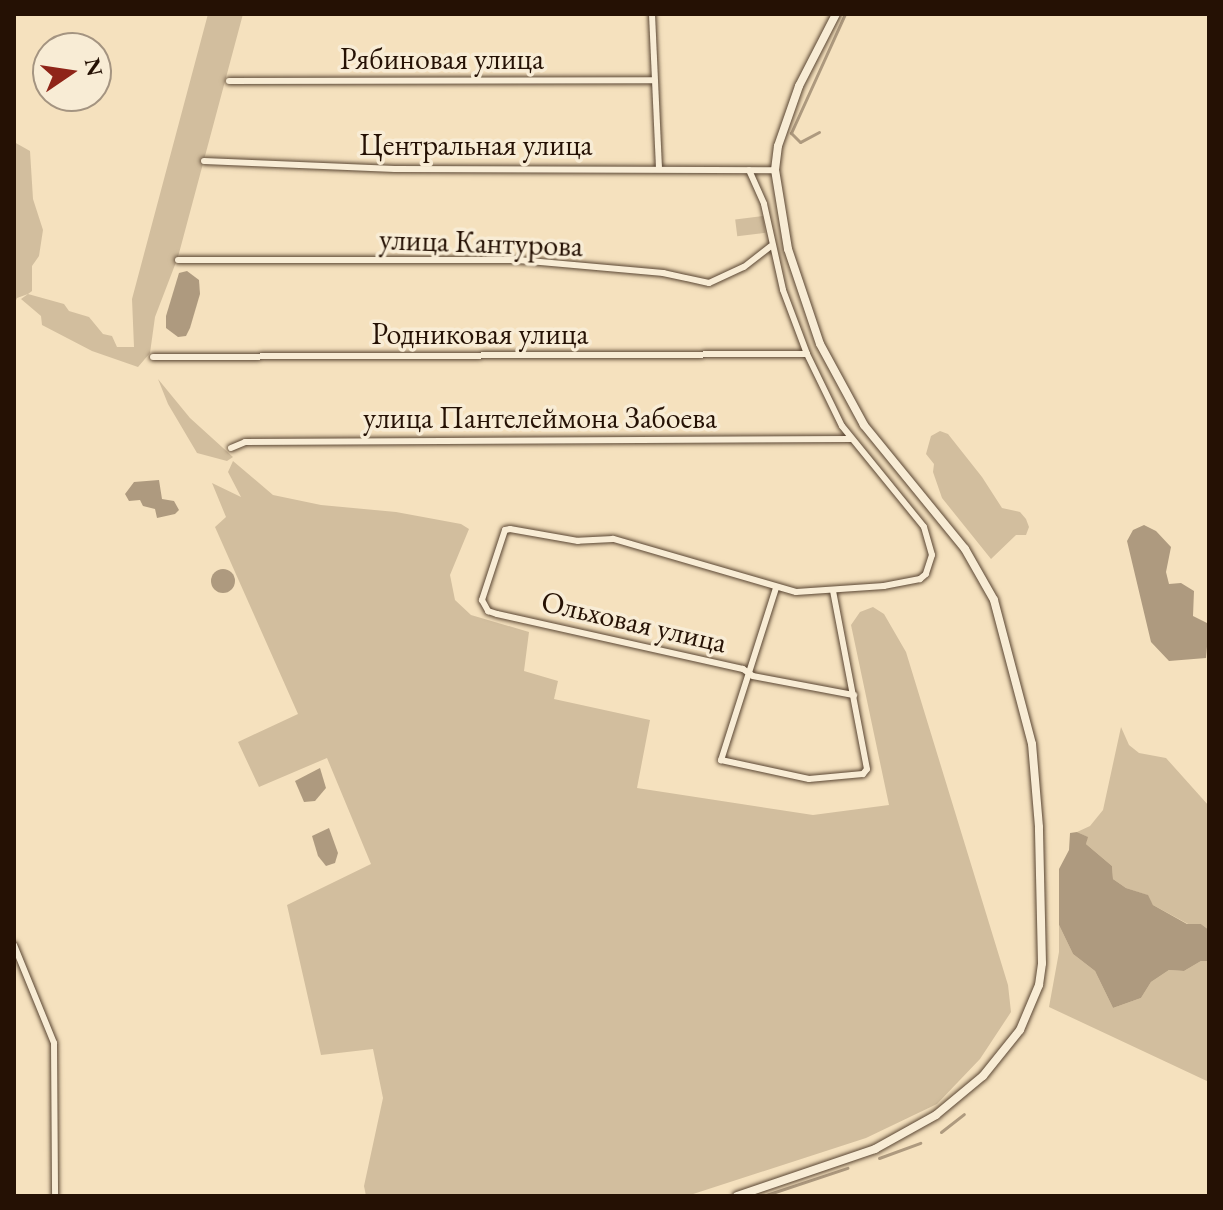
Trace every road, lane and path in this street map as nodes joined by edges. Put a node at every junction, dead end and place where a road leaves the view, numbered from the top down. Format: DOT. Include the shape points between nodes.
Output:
graph roads {
  1 [pos="652,14"];
  2 [pos="836,14"];
  3 [pos="654,80"];
  4 [pos="229,81"];
  5 [pos="204,161"];
  6 [pos="659,168"];
  7 [pos="749,170"];
  8 [pos="775,170"];
  9 [pos="771,246"];
  10 [pos="178,260"];
  11 [pos="807,354"];
  12 [pos="153,357"];
  13 [pos="851,439"];
  14 [pos="231,448"];
  15 [pos="776,588"];
  16 [pos="833,591"];
  17 [pos="748,673"];
  18 [pos="854,695"];
  19 [pos="14,945"];
  20 [pos="55,1196"];
  21 [pos="737,1196"];
  1 -- 3 [label="street"];
  2 -- 8 [label="street" via="786,116"];
  3 -- 4 [label="street, Рябиновая улица"];
  3 -- 6 [label="street"];
  5 -- 6 [label="street, Центральная улица" via="395,169"];
  6 -- 7 [label="street, Центральная улица"];
  7 -- 8 [label="street, Центральная улица"];
  7 -- 9 [label="street" via="764,204"];
  8 -- 21 [label="street" via="788,249 820,344 864,425 965,549 994,600 1032,744 1042,963 1039,985 1020,1030 983,1076 936,1115 875,1149"];
  9 -- 10 [label="street, улица Кантурова" via="744,267 709,283 663,273 518,260"];
  9 -- 11 [label="street"];
  11 -- 12 [label="street, Родниковая улица"];
  11 -- 13 [label="street"];
  13 -- 14 [label="street, улица Пантелеймона Забоева" via="245,442"];
  13 -- 16 [label="street" via="924,527 932,555 930,568 920,579"];
  15 -- 16 [label="street"];
  15 -- 17 [label="street"];
  15 -- 17 [label="street, Ольховая улица" via="613,539 578,541 505,530 482,600 488,611"];
  16 -- 18 [label="street"];
  17 -- 18 [label="street, Ольховая улица"];
  17 -- 18 [label="street" via="723,763 804,779 863,774 867,765"];
  19 -- 20 [label="street" via="54,1043"];
}
